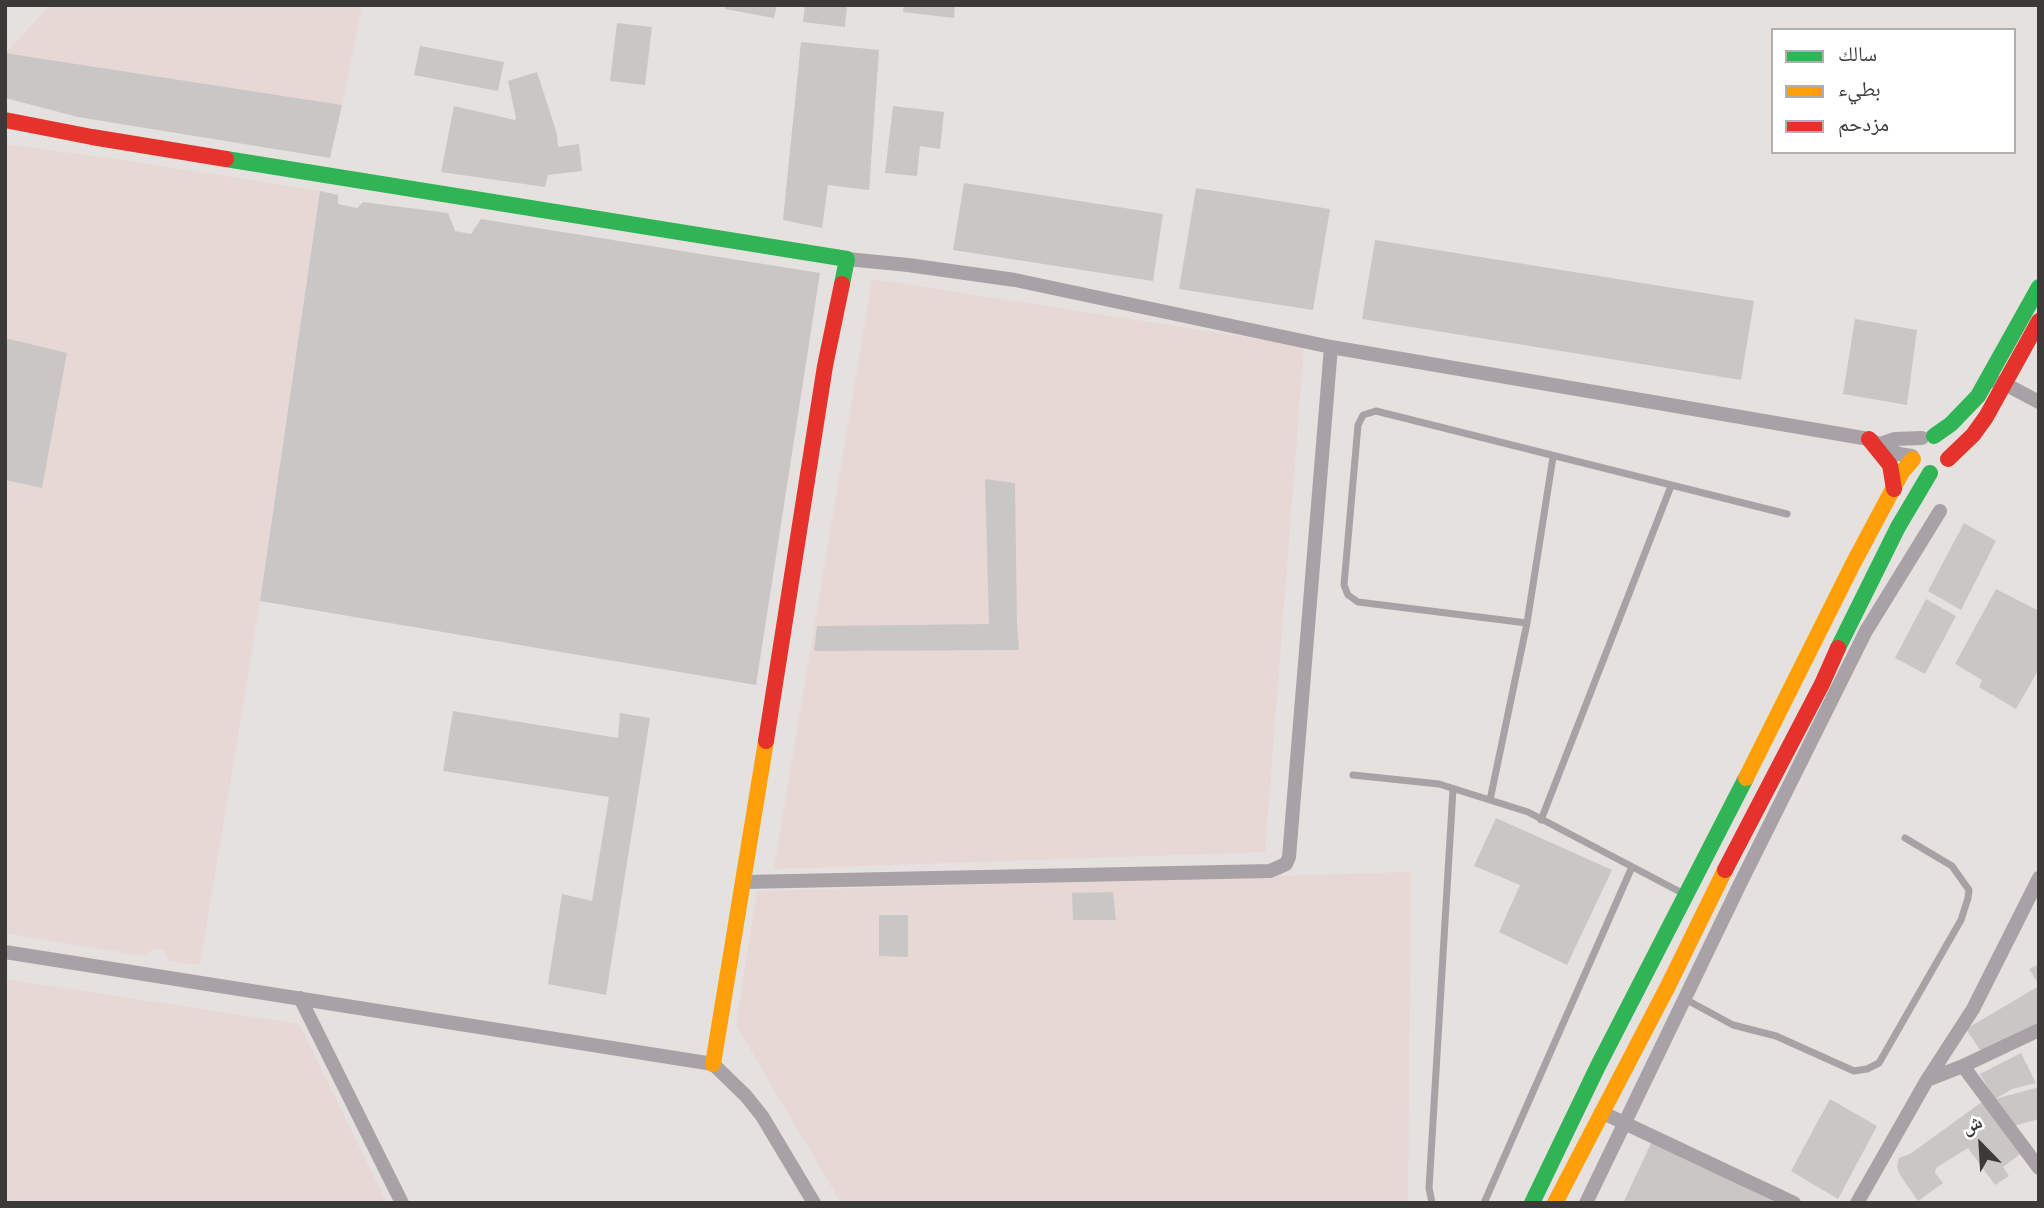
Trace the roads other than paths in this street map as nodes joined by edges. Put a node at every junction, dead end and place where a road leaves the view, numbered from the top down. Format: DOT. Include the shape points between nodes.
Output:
graph roads {
  1 [pos="5,120"];
  2 [pos="847,259"];
  3 [pos="2039,287"];
  4 [pos="2039,321"];
  5 [pos="1331,347"];
  6 [pos="1988,380"];
  7 [pos="2005,384"];
  8 [pos="2039,402"];
  9 [pos="1928,437"];
  10 [pos="1874,441"];
  11 [pos="1553,457"];
  12 [pos="1912,457"];
  13 [pos="1948,459"];
  14 [pos="1930,473"];
  15 [pos="1671,486"];
  16 [pos="1894,489"];
  17 [pos="1940,511"];
  18 [pos="1787,514"];
  19 [pos="1527,623"];
  20 [pos="1850,623"];
  21 [pos="1866,631"];
  22 [pos="1814,644"];
  23 [pos="1835,654"];
  24 [pos="1353,775"];
  25 [pos="1453,789"];
  26 [pos="1490,800"];
  27 [pos="1541,820"];
  28 [pos="1905,838"];
  29 [pos="1702,866"];
  30 [pos="1632,867"];
  31 [pos="1722,875"];
  32 [pos="2039,878"];
  33 [pos="744,882"];
  34 [pos="1740,884"];
  35 [pos="1686,895"];
  36 [pos="5,952"];
  37 [pos="1644,977"];
  38 [pos="1667,988"];
  39 [pos="300,998"];
  40 [pos="1685,998"];
  41 [pos="2039,1030"];
  42 [pos="713,1063"];
  43 [pos="1964,1066"];
  44 [pos="1927,1080"];
  45 [pos="1601,1112"];
  46 [pos="1625,1123"];
  47 [pos="2039,1168"];
  48 [pos="402,1203"];
  49 [pos="814,1203"];
  50 [pos="1432,1203"];
  51 [pos="1484,1203"];
  52 [pos="1532,1203"];
  53 [pos="1556,1203"];
  54 [pos="1586,1203"];
  55 [pos="1794,1203"];
  56 [pos="1857,1203"];
  1 -- 2 [label="street"];
  2 -- 5 [label="street" via="1015,280"];
  2 -- 33 [label="street" via="825,366"];
  3 -- 6 [label="street"];
  4 -- 7 [label="street"];
  5 -- 10 [label="street"];
  5 -- 33 [label="street" via="1286,864 1270,871"];
  6 -- 7 [label="street"];
  6 -- 9 [label="street" via="1951,424"];
  7 -- 8 [label="street"];
  7 -- 13 [label="street" via="1973,435"];
  9 -- 10 [label="street"];
  9 -- 12 [label="street" via="1914,446"];
  9 -- 13 [label="street" via="1945,442"];
  10 -- 12 [label="street"];
  10 -- 16 [label="street" via="1890,465"];
  11 -- 15 [label="lane"];
  11 -- 19 [label="lane"];
  11 -- 19 [label="lane" via="1377,411 1363,415 1358,425 1344,585 1348,595 1357,602"];
  12 -- 14 [label="street" via="1919,469"];
  12 -- 16 [label="street"];
  13 -- 14 [label="street" via="1942,469"];
  14 -- 20 [label="street"];
  15 -- 18 [label="lane"];
  15 -- 27 [label="lane"];
  16 -- 22 [label="street"];
  17 -- 21 [label="street"];
  19 -- 26 [label="lane"];
  20 -- 21 [label="street"];
  20 -- 23 [label="street"];
  21 -- 34 [label="street"];
  22 -- 23 [label="street"];
  22 -- 29 [label="street"];
  23 -- 31 [label="street"];
  24 -- 25 [label="lane"];
  25 -- 26 [label="lane"];
  25 -- 50 [label="lane" via="1429,1188"];
  26 -- 27 [label="lane"];
  27 -- 30 [label="lane"];
  28 -- 40 [label="lane" via="1952,866 1969,890 1961,920 1879,1063 1853,1071 1776,1036 1733,1025"];
  29 -- 31 [label="street"];
  29 -- 35 [label="street"];
  30 -- 35 [label="lane"];
  30 -- 51 [label="lane"];
  31 -- 34 [label="street"];
  31 -- 38 [label="street"];
  32 -- 44 [label="street" via="1973,1009"];
  33 -- 42 [label="street"];
  34 -- 40 [label="street"];
  35 -- 37 [label="street"];
  36 -- 39 [label="street"];
  37 -- 38 [label="street"];
  37 -- 52 [label="street"];
  38 -- 40 [label="street"];
  38 -- 45 [label="street"];
  39 -- 42 [label="street"];
  39 -- 48 [label="street"];
  40 -- 46 [label="street"];
  41 -- 43 [label="street"];
  42 -- 49 [label="street" via="762,1116"];
  43 -- 44 [label="street"];
  43 -- 47 [label="street"];
  44 -- 56 [label="street"];
  45 -- 46 [label="street"];
  45 -- 53 [label="street"];
  46 -- 54 [label="street"];
  46 -- 55 [label="street"];
}
